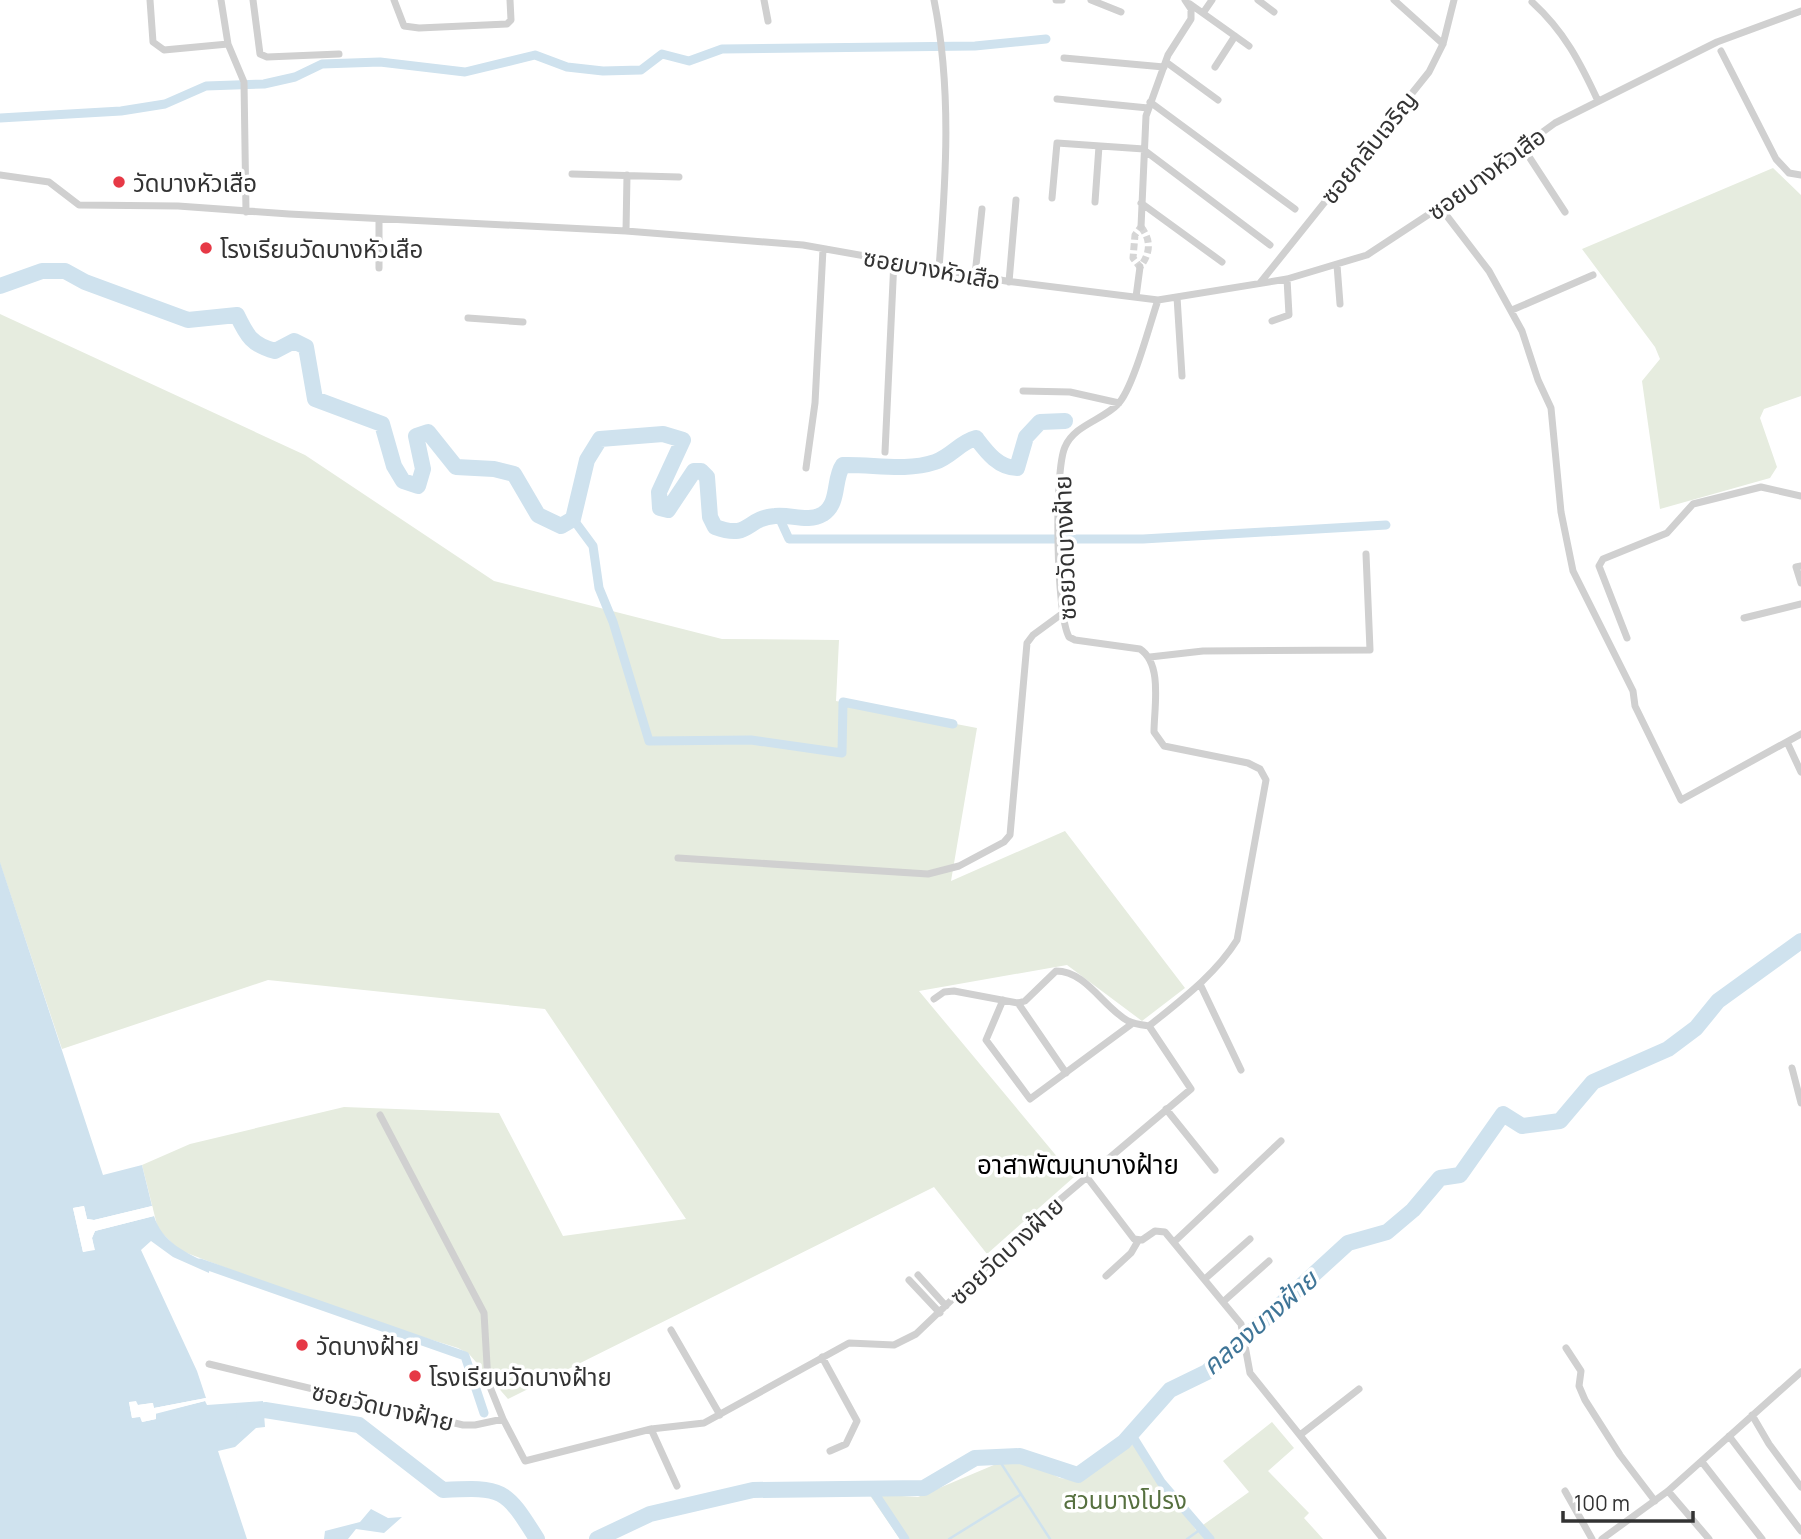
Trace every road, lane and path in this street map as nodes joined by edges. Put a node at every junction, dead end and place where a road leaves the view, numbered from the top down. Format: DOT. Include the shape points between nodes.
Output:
graph roads {
  1 [pos="150,0"];
  2 [pos="222,0"];
  3 [pos="253,0"];
  4 [pos="394,0"];
  5 [pos="510,0"];
  6 [pos="764,0"];
  7 [pos="934,0"];
  8 [pos="1056,0"];
  9 [pos="1062,0"];
  10 [pos="1091,0"];
  11 [pos="1185,0"];
  12 [pos="1212,0"];
  13 [pos="1258,0"];
  14 [pos="1394,0"];
  15 [pos="1454,0"];
  16 [pos="1532,2"];
  17 [pos="1801,11"];
  18 [pos="1121,12"];
  19 [pos="1273,12"];
  20 [pos="1203,13"];
  21 [pos="768,21"];
  22 [pos="1236,36"];
  23 [pos="228,44"];
  24 [pos="1443,44"];
  25 [pos="1249,46"];
  26 [pos="1719,47"];
  27 [pos="339,54"];
  28 [pos="1064,58"];
  29 [pos="1165,65"];
  30 [pos="1214,67"];
  31 [pos="1057,99"];
  32 [pos="1218,100"];
  33 [pos="1598,101"];
  34 [pos="1149,105"];
  35 [pos="1099,145"];
  36 [pos="1522,146"];
  37 [pos="1144,150"];
  38 [pos="572,174"];
  39 [pos="0,175"];
  40 [pos="627,175"];
  41 [pos="1801,175"];
  42 [pos="679,177"];
  43 [pos="1052,198"];
  44 [pos="1016,200"];
  45 [pos="1095,202"];
  46 [pos="1141,203"];
  47 [pos="1440,207"];
  48 [pos="982,209"];
  49 [pos="1295,209"];
  50 [pos="246,212"];
  51 [pos="1566,212"];
  52 [pos="379,219"];
  53 [pos="1141,227"];
  54 [pos="626,231"];
  55 [pos="1270,245"];
  56 [pos="822,249"];
  57 [pos="894,260"];
  58 [pos="1222,262"];
  59 [pos="1337,265"];
  60 [pos="1140,267"];
  61 [pos="379,268"];
  62 [pos="939,268"];
  63 [pos="975,275"];
  64 [pos="1593,275"];
  65 [pos="1287,279"];
  66 [pos="1009,282"];
  67 [pos="1260,284"];
  68 [pos="1136,297"];
  69 [pos="1177,297"];
  70 [pos="1158,300"];
  71 [pos="1340,304"];
  72 [pos="1512,310"];
  73 [pos="468,318"];
  74 [pos="1272,321"];
  75 [pos="523,322"];
  76 [pos="1182,376"];
  77 [pos="1023,391"];
  78 [pos="1119,403"];
  79 [pos="885,452"];
  80 [pos="806,468"];
  81 [pos="1801,496"];
  82 [pos="1366,554"];
  83 [pos="1801,566"];
  84 [pos="1801,583"];
  85 [pos="1801,604"];
  86 [pos="1063,613"];
  87 [pos="1744,618"];
  88 [pos="1627,638"];
  89 [pos="1150,657"];
  90 [pos="1801,734"];
  91 [pos="1787,742"];
  92 [pos="1801,772"];
  93 [pos="677,858"];
  94 [pos="1200,984"];
  95 [pos="934,999"];
  96 [pos="1003,1000"];
  97 [pos="1018,1003"];
  98 [pos="1133,1023"];
  99 [pos="1149,1026"];
  100 [pos="1792,1068"];
  101 [pos="1241,1070"];
  102 [pos="1066,1073"];
  103 [pos="1801,1103"];
  104 [pos="1166,1109"];
  105 [pos="380,1115"];
  106 [pos="1281,1140"];
  107 [pos="1214,1170"];
  108 [pos="1086,1176"];
  109 [pos="1250,1239"];
  110 [pos="1138,1241"];
  111 [pos="1174,1242"];
  112 [pos="1269,1261"];
  113 [pos="918,1275"];
  114 [pos="1106,1276"];
  115 [pos="1206,1278"];
  116 [pos="909,1280"];
  117 [pos="1223,1301"];
  118 [pos="946,1306"];
  119 [pos="940,1313"];
  120 [pos="671,1330"];
  121 [pos="1566,1348"];
  122 [pos="822,1357"];
  123 [pos="209,1364"];
  124 [pos="1801,1372"];
  125 [pos="1359,1389"];
  126 [pos="720,1415"];
  127 [pos="1752,1415"];
  128 [pos="503,1419"];
  129 [pos="651,1429"];
  130 [pos="1300,1435"];
  131 [pos="1729,1436"];
  132 [pos="830,1451"];
  133 [pos="1702,1462"];
  134 [pos="677,1486"];
  135 [pos="1801,1487"];
  136 [pos="1565,1491"];
  137 [pos="1668,1491"];
  138 [pos="1655,1501"];
  139 [pos="1801,1531"];
  140 [pos="1383,1539"];
  141 [pos="1592,1539"];
  142 [pos="1602,1539"];
  143 [pos="1709,1539"];
  144 [pos="1762,1539"];
  1 -- 23 [label="street" via="153,42 158,47"];
  2 -- 23 [label="street"];
  3 -- 27 [label="street" via="260,54"];
  4 -- 5 [label="street" via="404,26 419,28 507,24"];
  6 -- 21 [label="street"];
  7 -- 62 [label="street" via="944,56 946,166"];
  8 -- 9 [label="street"];
  10 -- 18 [label="street"];
  11 -- 20 [label="street"];
  11 -- 29 [label="street" via="1191,19"];
  12 -- 20 [label="street"];
  13 -- 19 [label="street"];
  14 -- 24 [label="street"];
  15 -- 24 [label="street, ซอยกลับเจริญ"];
  16 -- 33 [label="street" via="1571,44"];
  17 -- 26 [label="street, ซอยบางหัวเสือ"];
  20 -- 22 [label="street"];
  22 -- 25 [label="street"];
  22 -- 30 [label="street"];
  23 -- 50 [label="street" via="244,82"];
  24 -- 67 [label="street, ซอยกลับเจริญ" via="1429,72"];
  26 -- 33 [label="street, ซอยบางหัวเสือ"];
  26 -- 41 [label="street" via="1776,159 1788,173"];
  28 -- 29 [label="street"];
  29 -- 32 [label="street"];
  29 -- 34 [label="street"];
  31 -- 34 [label="street"];
  33 -- 36 [label="street, ซอยบางหัวเสือ"];
  34 -- 37 [label="street"];
  34 -- 49 [label="street"];
  35 -- 37 [label="street"];
  35 -- 43 [label="street" via="1055,145"];
  35 -- 45 [label="street"];
  36 -- 47 [label="street, ซอยบางหัวเสือ"];
  36 -- 51 [label="street"];
  37 -- 46 [label="street"];
  37 -- 55 [label="street"];
  38 -- 40 [label="street"];
  39 -- 50 [label="street, ซอยบางหัวเสือ" via="49,182 79,205"];
  40 -- 42 [label="street"];
  40 -- 54 [label="street"];
  44 -- 66 [label="street"];
  46 -- 53 [label="street"];
  46 -- 58 [label="street"];
  47 -- 59 [label="street, ซอยบางหัวเสือ" via="1379,249"];
  47 -- 72 [label="street"];
  48 -- 63 [label="street"];
  50 -- 52 [label="street, ซอยบางหัวเสือ"];
  52 -- 54 [label="street, ซอยบางหัวเสือ"];
  52 -- 61 [label="street"];
  54 -- 56 [label="street, ซอยบางหัวเสือ"];
  56 -- 57 [label="street, ซอยบางหัวเสือ"];
  56 -- 80 [label="street" via="815,403"];
  57 -- 62 [label="street, ซอยบางหัวเสือ"];
  57 -- 79 [label="street"];
  59 -- 65 [label="street, ซอยบางหัวเสือ"];
  59 -- 71 [label="street"];
  60 -- 68 [label="street"];
  62 -- 63 [label="street, ซอยบางหัวเสือ"];
  63 -- 66 [label="street, ซอยบางหัวเสือ"];
  64 -- 72 [label="street"];
  65 -- 67 [label="street, ซอยบางหัวเสือ"];
  65 -- 74 [label="street" via="1289,315"];
  66 -- 68 [label="street, ซอยบางหัวเสือ"];
  67 -- 69 [label="street, ซอยบางหัวเสือ"];
  68 -- 70 [label="street, ซอยบางหัวเสือ"];
  69 -- 70 [label="street, ซอยบางหัวเสือ"];
  69 -- 76 [label="street"];
  70 -- 78 [label="street"];
  72 -- 91 [label="street" via="1551,408 1561,512 1573,571 1682,800"];
  73 -- 75 [label="street"];
  77 -- 78 [label="street" via="1070,392"];
  78 -- 86 [label="street, ซอยวัดบางฝ้าย" via="1076,433 1063,449 1058,533"];
  81 -- 88 [label="street" via="1761,487 1693,504 1667,533 1603,559 1599,566"];
  82 -- 89 [label="street" via="1370,650 1203,651"];
  83 -- 84 [label="street" via="1796,567"];
  85 -- 87 [label="street"];
  86 -- 89 [label="street, ซอยวัดบางฝ้าย" via="1066,631 1075,640 1140,649"];
  86 -- 93 [label="street" via="1027,643 1013,828 1004,842 959,866 928,874"];
  89 -- 94 [label="street" via="1157,740 1164,746 1248,763 1260,769 1266,780 1237,940"];
  90 -- 91 [label="street"];
  91 -- 92 [label="street"];
  94 -- 99 [label="street"];
  94 -- 101 [label="street"];
  95 -- 96 [label="street" via="954,991"];
  96 -- 97 [label="street"];
  96 -- 102 [label="street" via="986,1040 1030,1099"];
  97 -- 98 [label="street" via="1056,971 1065,971"];
  97 -- 102 [label="street"];
  98 -- 99 [label="street"];
  98 -- 102 [label="street"];
  99 -- 104 [label="street, ซอยวัดบางฝ้าย" via="1191,1089"];
  100 -- 103 [label="street"];
  104 -- 107 [label="street"];
  104 -- 108 [label="street, ซอยวัดบางฝ้าย"];
  105 -- 128 [label="street" via="484,1313 488,1382"];
  106 -- 111 [label="street"];
  108 -- 110 [label="street"];
  108 -- 118 [label="street, ซอยวัดบางฝ้าย"];
  109 -- 115 [label="street"];
  110 -- 111 [label="street" via="1160,1230"];
  110 -- 114 [label="street" via="1131,1254"];
  111 -- 115 [label="street"];
  112 -- 117 [label="street"];
  113 -- 118 [label="street"];
  115 -- 117 [label="street"];
  116 -- 119 [label="street"];
  117 -- 130 [label="street" via="1244,1332 1248,1368"];
  118 -- 119 [label="street, ซอยวัดบางฝ้าย"];
  119 -- 122 [label="street, ซอยวัดบางฝ้าย" via="902,1343 849,1343"];
  120 -- 126 [label="street"];
  121 -- 138 [label="street" via="1581,1371 1584,1400"];
  122 -- 126 [label="street, ซอยวัดบางฝ้าย"];
  122 -- 132 [label="street" via="857,1421 846,1444"];
  123 -- 128 [label="street, ซอยวัดบางฝ้าย" via="463,1424"];
  124 -- 127 [label="street"];
  125 -- 130 [label="street"];
  126 -- 129 [label="street, ซอยวัดบางฝ้าย" via="704,1423"];
  127 -- 131 [label="street"];
  127 -- 135 [label="street"];
  128 -- 129 [label="street, ซอยวัดบางฝ้าย" via="525,1461"];
  129 -- 134 [label="street"];
  130 -- 140 [label="street"];
  131 -- 133 [label="street"];
  131 -- 139 [label="street"];
  133 -- 137 [label="street"];
  133 -- 144 [label="street"];
  136 -- 141 [label="street"];
  137 -- 138 [label="street"];
  137 -- 143 [label="street"];
  138 -- 142 [label="street"];
}
